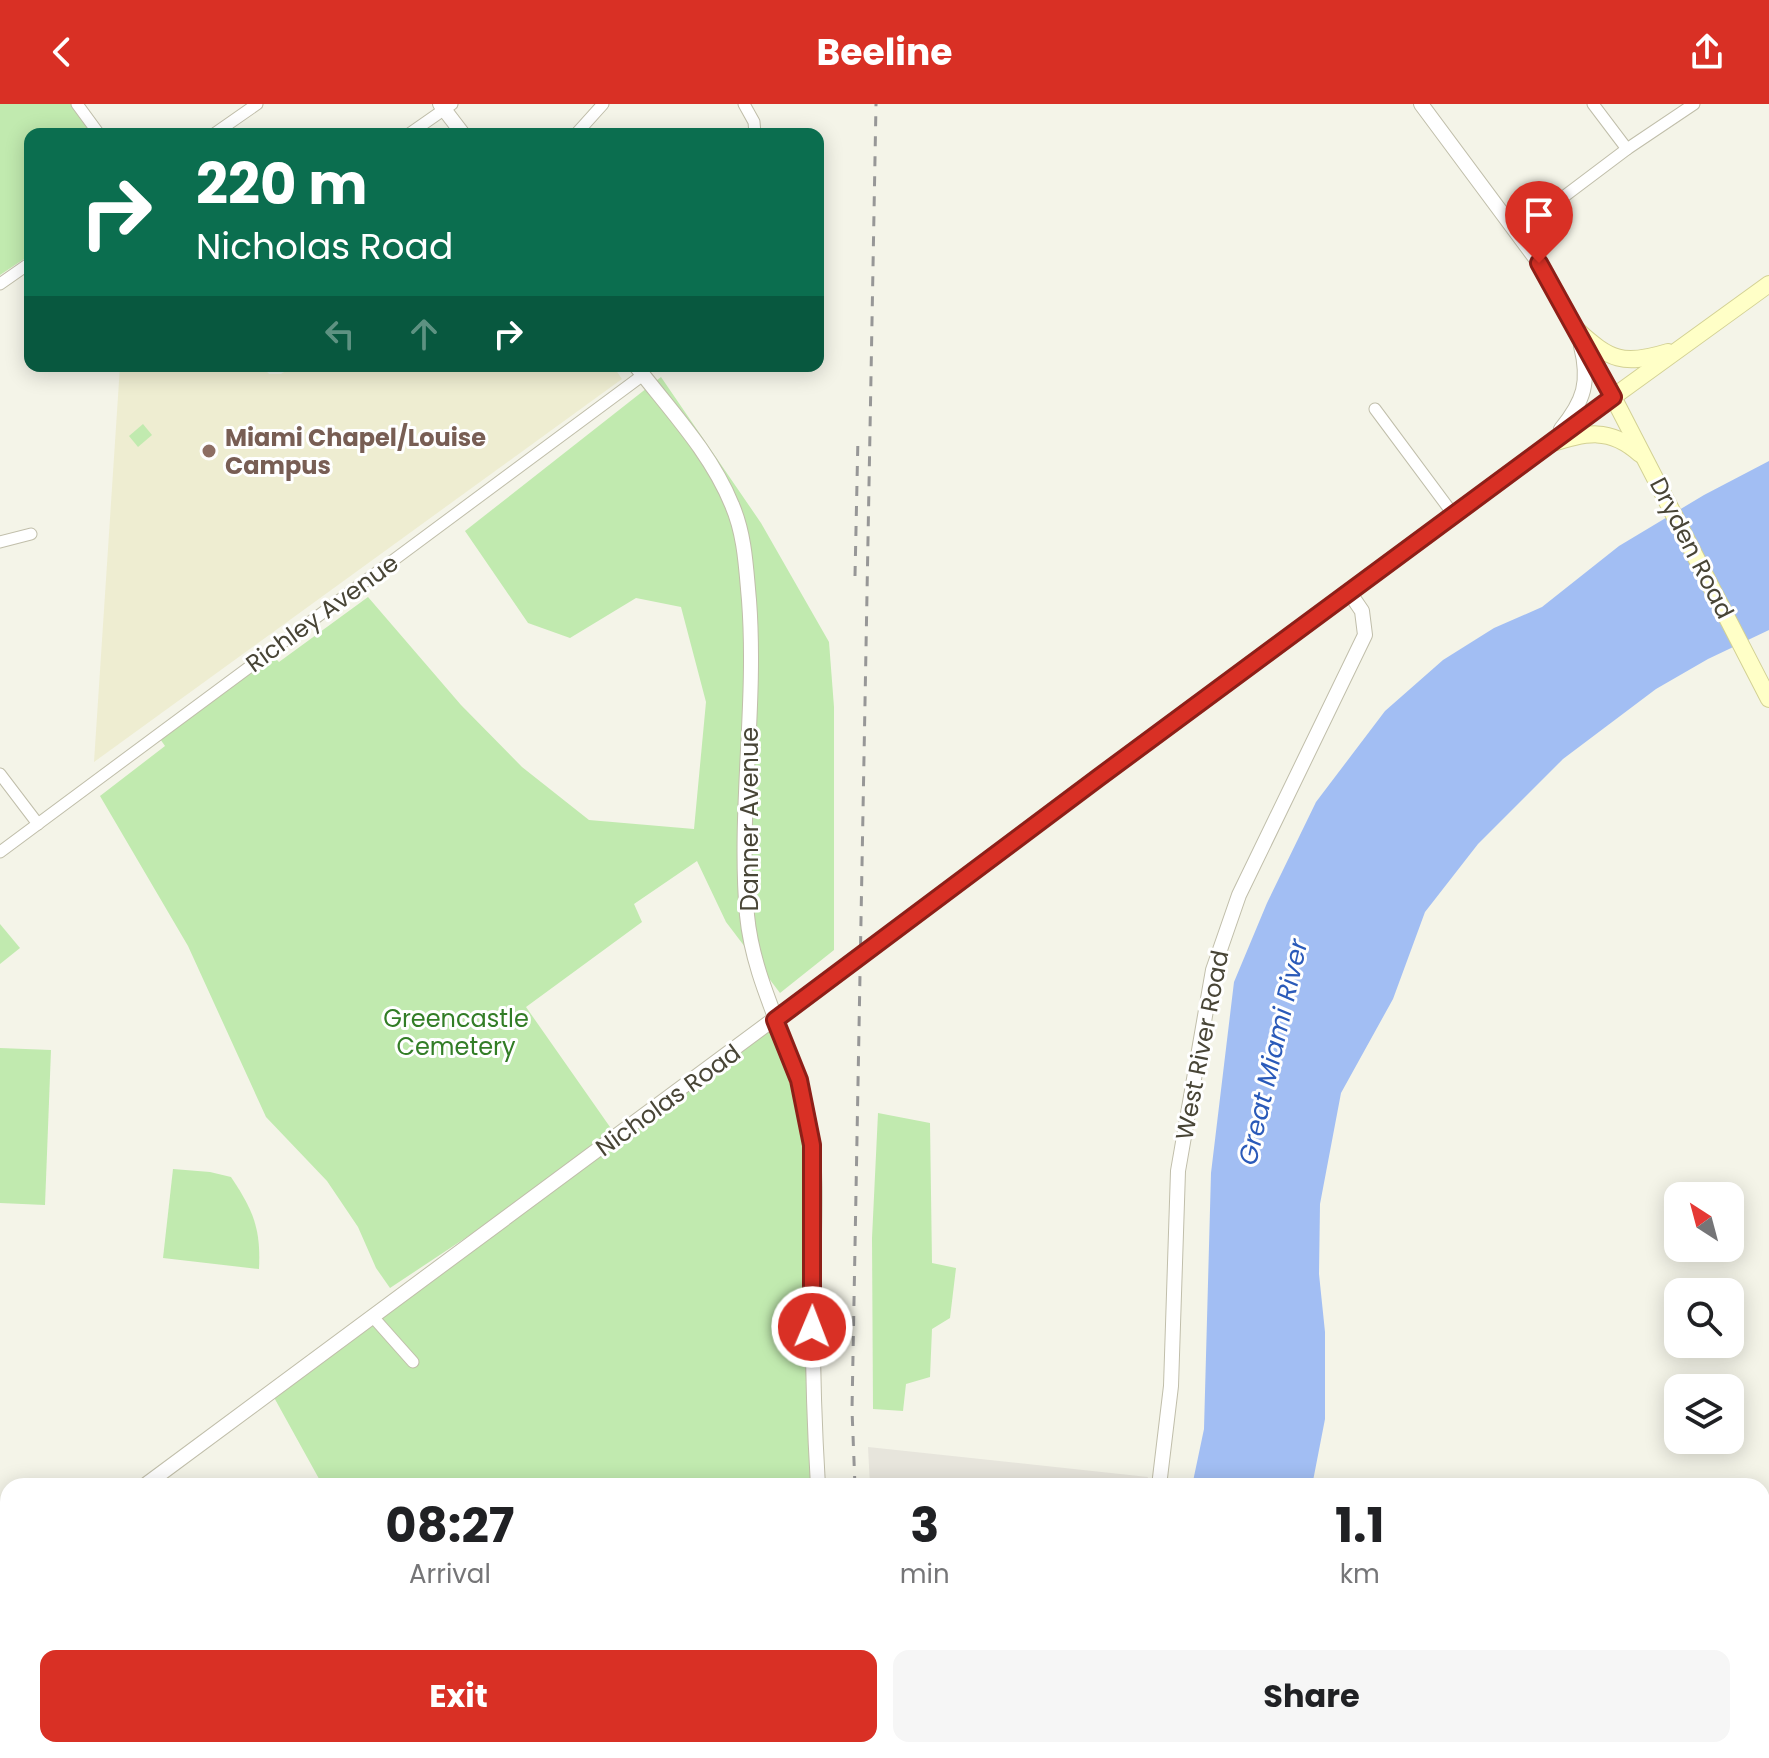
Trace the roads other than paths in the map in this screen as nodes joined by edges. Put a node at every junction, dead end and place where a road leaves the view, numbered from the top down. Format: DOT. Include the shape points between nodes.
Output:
graph roads {
  1 [pos="77,104"];
  2 [pos="257,104"];
  3 [pos="603,104"];
  4 [pos="744,104"];
  5 [pos="1421,104"];
  6 [pos="1593,104"];
  7 [pos="1694,104"];
  8 [pos="446,106"];
  9 [pos="95,128"];
  10 [pos="223,128"];
  11 [pos="417,128"];
  12 [pos="459,128"];
  13 [pos="581,128"];
  14 [pos="754,128"];
  15 [pos="1627,149"];
  16 [pos="1517,232"];
  17 [pos="24,267"];
  18 [pos="0,284"];
  19 [pos="1769,284"];
  20 [pos="1577,330"];
  21 [pos="1684,345"];
  22 [pos="637,372"];
  23 [pos="641,372"];
  24 [pos="1613,397"];
  25 [pos="1375,409"];
  26 [pos="1626,435"];
  27 [pos="1549,444"];
  28 [pos="1453,514"];
  29 [pos="31,534"];
  30 [pos="0,542"];
  31 [pos="1349,592"];
  32 [pos="1767,696"];
  33 [pos="0,774"];
  34 [pos="38,824"];
  35 [pos="0,852"];
  36 [pos="775,1020"];
  37 [pos="373,1317"];
  38 [pos="413,1362"];
  39 [pos="155,1478"];
  40 [pos="818,1478"];
  41 [pos="1160,1478"];
  1 -- 9 [label="street"];
  2 -- 10 [label="street"];
  3 -- 13 [label="street"];
  4 -- 14 [label="street"];
  5 -- 16 [label="street"];
  6 -- 15 [label="street"];
  7 -- 15 [label="street"];
  8 -- 11 [label="street"];
  8 -- 12 [label="street"];
  15 -- 16 [label="street"];
  16 -- 20 [label="street"];
  17 -- 18 [label="street"];
  19 -- 21 [label="main road, Nicholas Road"];
  20 -- 21 [label="main road" via="1615,359 1649,357"];
  20 -- 24 [label="street"];
  20 -- 27 [label="street" via="1585,390"];
  21 -- 24 [label="main road, Nicholas Road"];
  22 -- 34 [label="street, Richley Avenue"];
  23 -- 36 [label="street, Danner Avenue" via="712,467 741,532 751,662 745,885 753,947"];
  24 -- 26 [label="main road, Dryden Road"];
  24 -- 27 [label="street, Nicholas Road"];
  25 -- 28 [label="street"];
  26 -- 27 [label="main road" via="1594,434"];
  26 -- 32 [label="main road, Dryden Road" via="1647,460"];
  27 -- 28 [label="street, Nicholas Road"];
  28 -- 31 [label="street, Nicholas Road"];
  29 -- 30 [label="street"];
  31 -- 36 [label="street, Nicholas Road"];
  31 -- 41 [label="street, West River Road" via="1362,611 1365,635 1239,895 1205,1008 1178,1171 1172,1371"];
  33 -- 34 [label="street"];
  34 -- 35 [label="street, Richley Avenue"];
  36 -- 37 [label="street, Nicholas Road"];
  36 -- 40 [label="street, Danner Avenue" via="799,1080 812,1145"];
  37 -- 38 [label="street"];
  37 -- 39 [label="street, Nicholas Road"];
}
